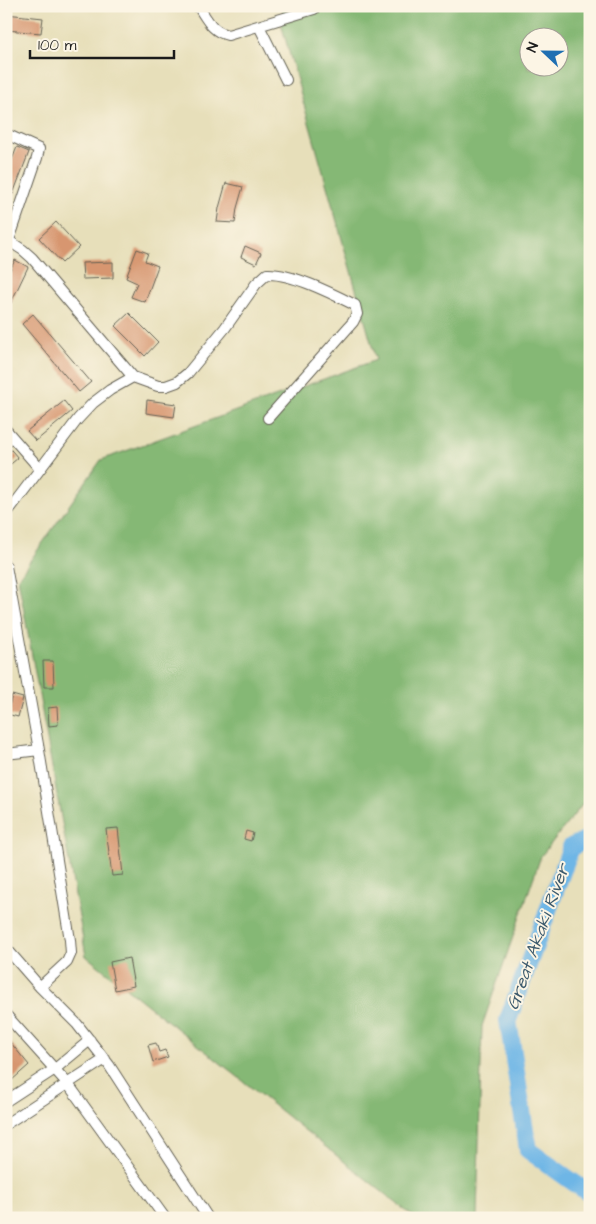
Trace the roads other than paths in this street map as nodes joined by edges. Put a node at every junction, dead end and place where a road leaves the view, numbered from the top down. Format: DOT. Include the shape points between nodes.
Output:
graph roads {
  1 [pos="198,6"];
  2 [pos="317,6"];
  3 [pos="259,26"];
  4 [pos="286,80"];
  5 [pos="6,134"];
  6 [pos="8,245"];
  7 [pos="133,378"];
  8 [pos="268,418"];
  9 [pos="6,430"];
  10 [pos="40,469"];
  11 [pos="6,514"];
  12 [pos="6,566"];
  13 [pos="39,750"];
  14 [pos="6,754"];
  15 [pos="6,948"];
  16 [pos="40,987"];
  17 [pos="6,1015"];
  18 [pos="90,1040"];
  19 [pos="105,1059"];
  20 [pos="55,1069"];
  21 [pos="68,1084"];
  22 [pos="6,1101"];
  23 [pos="6,1124"];
  24 [pos="165,1218"];
  25 [pos="208,1218"];
  1 -- 3 [label="street" via="220,34 228,35"];
  2 -- 3 [label="street"];
  3 -- 4 [label="street"];
  5 -- 6 [label="street" via="39,149"];
  6 -- 7 [label="street" via="23,250 32,258"];
  7 -- 8 [label="street" via="158,386 177,382 188,373 267,274 302,281 355,305 357,314 343,335"];
  7 -- 10 [label="street" via="93,403"];
  9 -- 10 [label="street"];
  10 -- 11 [label="street"];
  12 -- 13 [label="street"];
  13 -- 14 [label="street"];
  13 -- 16 [label="street" via="71,953 67,962"];
  15 -- 16 [label="street"];
  16 -- 18 [label="street"];
  17 -- 20 [label="street"];
  18 -- 19 [label="street"];
  18 -- 20 [label="street"];
  19 -- 21 [label="street"];
  19 -- 25 [label="street"];
  20 -- 21 [label="street"];
  20 -- 22 [label="street"];
  21 -- 23 [label="street"];
  21 -- 24 [label="street"];
}
